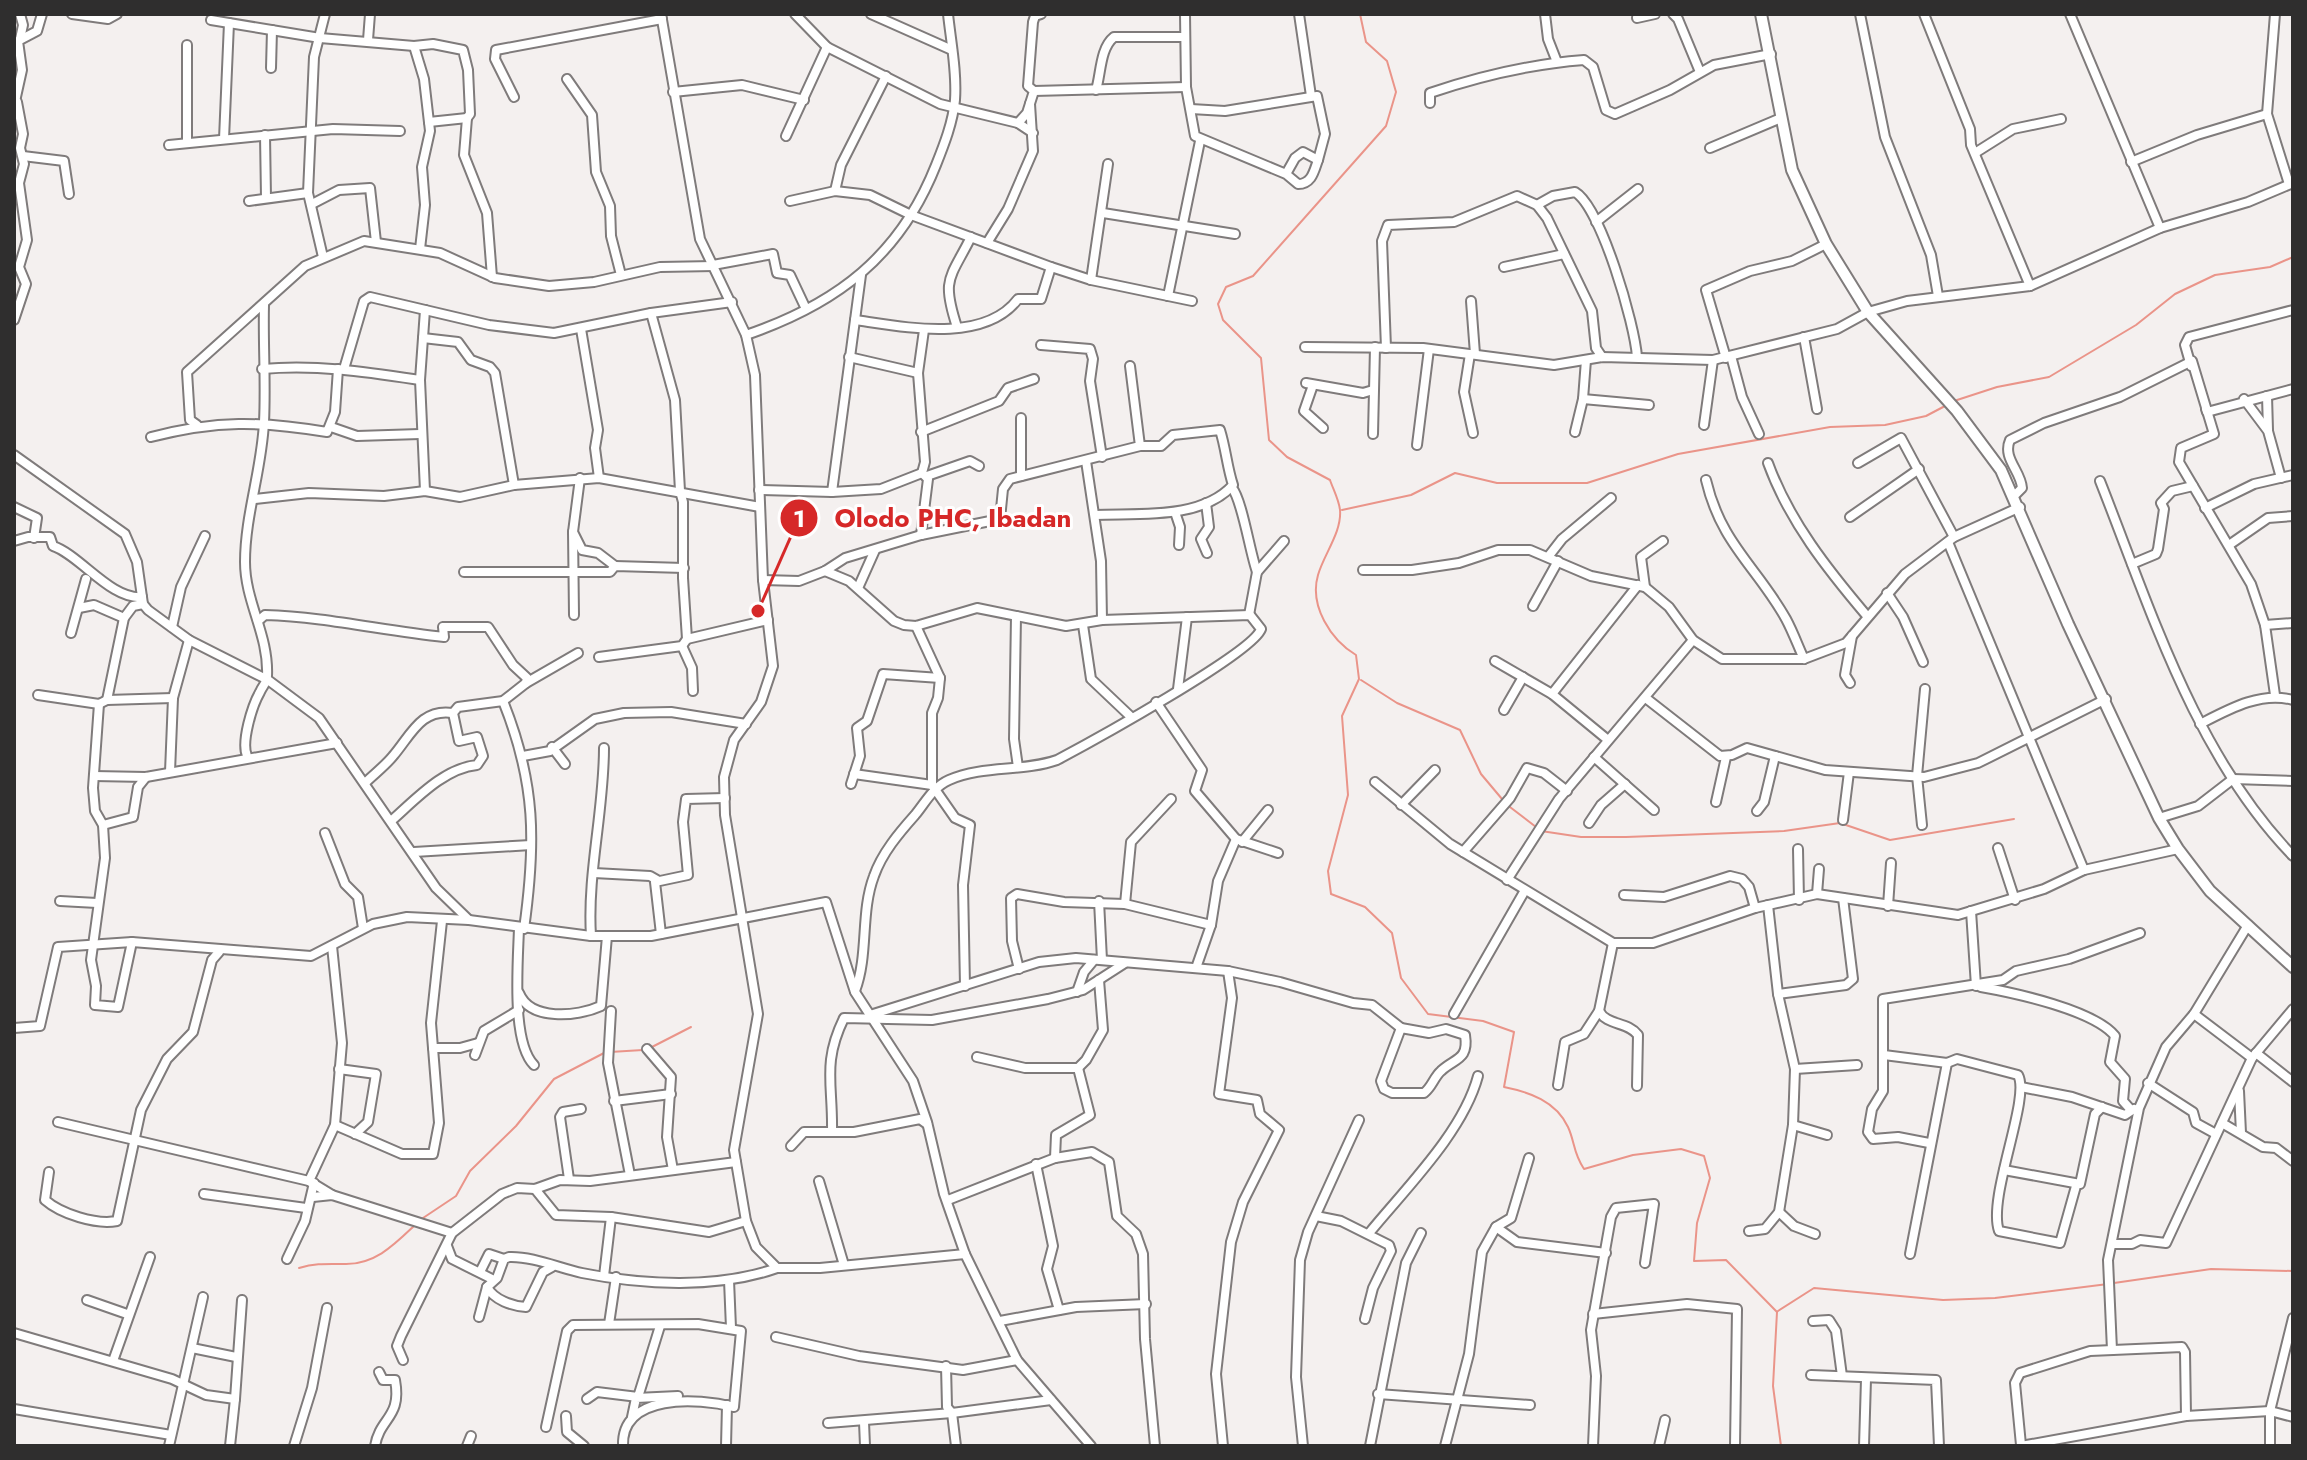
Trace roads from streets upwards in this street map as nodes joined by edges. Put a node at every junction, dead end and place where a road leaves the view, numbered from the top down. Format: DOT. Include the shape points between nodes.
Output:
graph roads {
  1 [pos="20,14"];
  2 [pos="42,14"];
  3 [pos="72,14"];
  4 [pos="117,14"];
  5 [pos="325,14"];
  6 [pos="370,14"];
  7 [pos="795,14"];
  8 [pos="871,14"];
  9 [pos="948,14"];
  10 [pos="1041,14"];
  11 [pos="1185,14"];
  12 [pos="1299,14"];
  13 [pos="1545,14"];
  14 [pos="1655,14"];
  15 [pos="1673,14"];
  16 [pos="1761,14"];
  17 [pos="1860,14"];
  18 [pos="1924,14"];
  19 [pos="2070,14"];
  20 [pos="2275,14"];
  21 [pos="662,16"];
  22 [pos="1637,18"];
  23 [pos="211,20"];
  24 [pos="229,23"];
  25 [pos="272,30"];
  26 [pos="1183,37"];
  27 [pos="320,38"];
  28 [pos="20,39"];
  29 [pos="368,40"];
  30 [pos="187,45"];
  31 [pos="414,46"];
  32 [pos="827,47"];
  33 [pos="952,50"];
  34 [pos="16,52"];
  35 [pos="1771,54"];
  36 [pos="1557,62"];
  37 [pos="271,68"];
  38 [pos="1700,72"];
  39 [pos="886,76"];
  40 [pos="567,79"];
  41 [pos="1186,87"];
  42 [pos="1096,90"];
  43 [pos="1034,91"];
  44 [pos="673,92"];
  45 [pos="1311,96"];
  46 [pos="514,97"];
  47 [pos="804,100"];
  48 [pos="1430,103"];
  49 [pos="15,104"];
  50 [pos="1030,104"];
  51 [pos="953,108"];
  52 [pos="1191,109"];
  53 [pos="2267,114"];
  54 [pos="467,118"];
  55 [pos="1781,118"];
  56 [pos="2061,119"];
  57 [pos="429,122"];
  58 [pos="1018,123"];
  59 [pos="310,131"];
  60 [pos="400,131"];
  61 [pos="1033,133"];
  62 [pos="265,135"];
  63 [pos="786,136"];
  64 [pos="224,139"];
  65 [pos="1200,141"];
  66 [pos="187,143"];
  67 [pos="169,145"];
  68 [pos="1710,148"];
  69 [pos="1975,153"];
  70 [pos="23,156"];
  71 [pos="1318,160"];
  72 [pos="2131,162"];
  73 [pos="1108,164"];
  74 [pos="1286,174"];
  75 [pos="2291,184"];
  76 [pos="1638,189"];
  77 [pos="18,191"];
  78 [pos="835,191"];
  79 [pos="308,193"];
  80 [pos="69,194"];
  81 [pos="266,198"];
  82 [pos="249,201"];
  83 [pos="790,201"];
  84 [pos="312,204"];
  85 [pos="1537,205"];
  86 [pos="1103,213"];
  87 [pos="911,215"];
  88 [pos="1596,222"];
  89 [pos="1181,223"];
  90 [pos="2160,228"];
  91 [pos="1235,234"];
  92 [pos="971,237"];
  93 [pos="376,242"];
  94 [pos="987,243"];
  95 [pos="1826,244"];
  96 [pos="420,249"];
  97 [pos="1564,254"];
  98 [pos="323,257"];
  99 [pos="714,265"];
  100 [pos="1051,267"];
  101 [pos="1504,267"];
  102 [pos="621,275"];
  103 [pos="861,275"];
  104 [pos="492,277"];
  105 [pos="1091,280"];
  106 [pos="2030,286"];
  107 [pos="1168,296"];
  108 [pos="1938,296"];
  109 [pos="1192,301"];
  110 [pos="1471,301"];
  111 [pos="732,302"];
  112 [pos="264,305"];
  113 [pos="806,309"];
  114 [pos="425,310"];
  115 [pos="2293,310"];
  116 [pos="1868,312"];
  117 [pos="651,313"];
  118 [pos="14,320"];
  119 [pos="855,320"];
  120 [pos="957,327"];
  121 [pos="581,329"];
  122 [pos="924,330"];
  123 [pos="746,335"];
  124 [pos="1804,337"];
  125 [pos="423,338"];
  126 [pos="1041,345"];
  127 [pos="1305,347"];
  128 [pos="1375,347"];
  129 [pos="1386,348"];
  130 [pos="1429,349"];
  131 [pos="1472,354"];
  132 [pos="849,357"];
  133 [pos="1602,357"];
  134 [pos="1637,357"];
  135 [pos="1728,357"];
  136 [pos="1586,360"];
  137 [pos="1713,360"];
  138 [pos="1130,366"];
  139 [pos="262,369"];
  140 [pos="341,369"];
  141 [pos="918,373"];
  142 [pos="1034,379"];
  143 [pos="420,380"];
  144 [pos="2293,389"];
  145 [pos="1373,390"];
  146 [pos="2267,396"];
  147 [pos="1583,399"];
  148 [pos="2244,399"];
  149 [pos="1649,405"];
  150 [pos="1817,409"];
  151 [pos="2207,412"];
  152 [pos="1021,418"];
  153 [pos="264,422"];
  154 [pos="197,425"];
  155 [pos="1704,425"];
  156 [pos="331,427"];
  157 [pos="1323,428"];
  158 [pos="2268,431"];
  159 [pos="921,432"];
  160 [pos="1575,432"];
  161 [pos="1473,433"];
  162 [pos="420,434"];
  163 [pos="1373,434"];
  164 [pos="1759,434"];
  165 [pos="151,437"];
  166 [pos="1417,445"];
  167 [pos="1140,446"];
  168 [pos="14,455"];
  169 [pos="1102,457"];
  170 [pos="1086,461"];
  171 [pos="1768,463"];
  172 [pos="1858,463"];
  173 [pos="979,466"];
  174 [pos="1919,469"];
  175 [pos="925,474"];
  176 [pos="2293,475"];
  177 [pos="1021,476"];
  178 [pos="580,478"];
  179 [pos="599,478"];
  180 [pos="2281,478"];
  181 [pos="1706,480"];
  182 [pos="2100,481"];
  183 [pos="514,485"];
  184 [pos="2193,486"];
  185 [pos="1232,488"];
  186 [pos="759,490"];
  187 [pos="425,491"];
  188 [pos="680,491"];
  189 [pos="832,492"];
  190 [pos="1611,498"];
  191 [pos="255,499"];
  192 [pos="2017,502"];
  193 [pos="1206,503"];
  194 [pos="14,507"];
  195 [pos="760,507"];
  196 [pos="2205,508"];
  197 [pos="1175,512"];
  198 [pos="1095,515"];
  199 [pos="2293,516"];
  200 [pos="1850,517"];
  201 [pos="573,532"];
  202 [pos="921,535"];
  203 [pos="205,536"];
  204 [pos="36,538"];
  205 [pos="1951,540"];
  206 [pos="14,541"];
  207 [pos="1284,541"];
  208 [pos="1663,541"];
  209 [pos="1179,545"];
  210 [pos="2229,545"];
  211 [pos="875,550"];
  212 [pos="1207,553"];
  213 [pos="1548,557"];
  214 [pos="1558,561"];
  215 [pos="2132,564"];
  216 [pos="615,566"];
  217 [pos="684,568"];
  218 [pos="1363,570"];
  219 [pos="825,571"];
  220 [pos="464,572"];
  221 [pos="1257,572"];
  222 [pos="572,573"];
  223 [pos="86,579"];
  224 [pos="763,580"];
  225 [pos="1642,586"];
  226 [pos="858,588"];
  227 [pos="1887,593"];
  228 [pos="143,600"];
  229 [pos="1533,606"];
  230 [pos="79,608"];
  231 [pos="574,615"];
  232 [pos="1249,615"];
  233 [pos="1016,616"];
  234 [pos="1867,616"];
  235 [pos="1187,617"];
  236 [pos="124,618"];
  237 [pos="768,620"];
  238 [pos="1102,620"];
  239 [pos="258,621"];
  240 [pos="2293,623"];
  241 [pos="1083,625"];
  242 [pos="2265,625"];
  243 [pos="916,626"];
  244 [pos="172,627"];
  245 [pos="71,633"];
  246 [pos="1852,635"];
  247 [pos="189,640"];
  248 [pos="1693,640"];
  249 [pos="684,642"];
  250 [pos="578,653"];
  251 [pos="599,657"];
  252 [pos="1804,659"];
  253 [pos="1495,661"];
  254 [pos="1923,662"];
  255 [pos="1523,677"];
  256 [pos="940,678"];
  257 [pos="268,680"];
  258 [pos="526,683"];
  259 [pos="1850,683"];
  260 [pos="1178,689"];
  261 [pos="1925,689"];
  262 [pos="693,691"];
  263 [pos="1552,694"];
  264 [pos="38,695"];
  265 [pos="2275,695"];
  266 [pos="173,698"];
  267 [pos="1647,699"];
  268 [pos="2106,699"];
  269 [pos="2293,700"];
  270 [pos="503,701"];
  271 [pos="103,702"];
  272 [pos="1156,702"];
  273 [pos="1504,710"];
  274 [pos="453,713"];
  275 [pos="1130,716"];
  276 [pos="746,724"];
  277 [pos="2200,724"];
  278 [pos="2029,737"];
  279 [pos="1608,740"];
  280 [pos="337,743"];
  281 [pos="552,747"];
  282 [pos="604,748"];
  283 [pos="247,756"];
  284 [pos="523,756"];
  285 [pos="1775,756"];
  286 [pos="1594,757"];
  287 [pos="1726,757"];
  288 [pos="565,764"];
  289 [pos="1018,767"];
  290 [pos="1435,770"];
  291 [pos="170,772"];
  292 [pos="1849,772"];
  293 [pos="854,774"];
  294 [pos="94,776"];
  295 [pos="1917,776"];
  296 [pos="146,777"];
  297 [pos="2233,779"];
  298 [pos="2293,781"];
  299 [pos="1375,782"];
  300 [pos="365,783"];
  301 [pos="851,784"];
  302 [pos="1625,784"];
  303 [pos="933,787"];
  304 [pos="1567,791"];
  305 [pos="725,798"];
  306 [pos="1171,799"];
  307 [pos="1716,802"];
  308 [pos="1401,805"];
  309 [pos="1268,810"];
  310 [pos="1654,810"];
  311 [pos="1757,811"];
  312 [pos="2159,818"];
  313 [pos="1843,820"];
  314 [pos="391,821"];
  315 [pos="1589,823"];
  316 [pos="103,825"];
  317 [pos="1922,825"];
  318 [pos="325,833"];
  319 [pos="1239,840"];
  320 [pos="531,845"];
  321 [pos="1998,848"];
  322 [pos="1798,849"];
  323 [pos="2178,849"];
  324 [pos="414,852"];
  325 [pos="1463,852"];
  326 [pos="1278,853"];
  327 [pos="2293,856"];
  328 [pos="1891,863"];
  329 [pos="1819,869"];
  330 [pos="2084,870"];
  331 [pos="594,873"];
  332 [pos="657,880"];
  333 [pos="1507,880"];
  334 [pos="1524,892"];
  335 [pos="1817,894"];
  336 [pos="1624,895"];
  337 [pos="1843,898"];
  338 [pos="1799,900"];
  339 [pos="2015,900"];
  340 [pos="60,901"];
  341 [pos="1099,901"];
  342 [pos="97,903"];
  343 [pos="1125,904"];
  344 [pos="1768,905"];
  345 [pos="1888,906"];
  346 [pos="1755,908"];
  347 [pos="1971,911"];
  348 [pos="744,916"];
  349 [pos="469,920"];
  350 [pos="442,921"];
  351 [pos="1211,925"];
  352 [pos="2248,925"];
  353 [pos="363,928"];
  354 [pos="521,928"];
  355 [pos="2140,933"];
  356 [pos="661,934"];
  357 [pos="591,936"];
  358 [pos="607,936"];
  359 [pos="93,942"];
  360 [pos="132,942"];
  361 [pos="1613,943"];
  362 [pos="332,946"];
  363 [pos="219,952"];
  364 [pos="1098,960"];
  365 [pos="1126,962"];
  366 [pos="2293,967"];
  367 [pos="1196,968"];
  368 [pos="1019,969"];
  369 [pos="1228,971"];
  370 [pos="1099,980"];
  371 [pos="965,986"];
  372 [pos="1976,986"];
  373 [pos="855,992"];
  374 [pos="1077,992"];
  375 [pos="519,993"];
  376 [pos="1778,994"];
  377 [pos="2293,1009"];
  378 [pos="531,1010"];
  379 [pos="611,1011"];
  380 [pos="1599,1011"];
  381 [pos="519,1012"];
  382 [pos="1454,1014"];
  383 [pos="2194,1014"];
  384 [pos="872,1017"];
  385 [pos="14,1028"];
  386 [pos="1401,1028"];
  387 [pos="478,1043"];
  388 [pos="433,1048"];
  389 [pos="647,1049"];
  390 [pos="475,1055"];
  391 [pos="1884,1055"];
  392 [pos="2254,1056"];
  393 [pos="977,1057"];
  394 [pos="1947,1063"];
  395 [pos="534,1065"];
  396 [pos="1857,1065"];
  397 [pos="1078,1068"];
  398 [pos="339,1069"];
  399 [pos="1795,1069"];
  400 [pos="1478,1076"];
  401 [pos="2293,1082"];
  402 [pos="2148,1083"];
  403 [pos="1558,1085"];
  404 [pos="1637,1086"];
  405 [pos="2021,1087"];
  406 [pos="2239,1087"];
  407 [pos="671,1094"];
  408 [pos="614,1101"];
  409 [pos="2102,1107"];
  410 [pos="581,1109"];
  411 [pos="2135,1109"];
  412 [pos="1359,1120"];
  413 [pos="58,1122"];
  414 [pos="2222,1123"];
  415 [pos="928,1124"];
  416 [pos="335,1125"];
  417 [pos="1793,1125"];
  418 [pos="832,1131"];
  419 [pos="355,1134"];
  420 [pos="2216,1134"];
  421 [pos="2241,1134"];
  422 [pos="1827,1135"];
  423 [pos="135,1137"];
  424 [pos="1929,1143"];
  425 [pos="791,1146"];
  426 [pos="1055,1158"];
  427 [pos="1529,1158"];
  428 [pos="2293,1161"];
  429 [pos="736,1162"];
  430 [pos="1036,1164"];
  431 [pos="673,1170"];
  432 [pos="2004,1170"];
  433 [pos="49,1172"];
  434 [pos="630,1175"];
  435 [pos="569,1179"];
  436 [pos="819,1181"];
  437 [pos="312,1182"];
  438 [pos="2076,1186"];
  439 [pos="535,1189"];
  440 [pos="204,1194"];
  441 [pos="332,1195"];
  442 [pos="313,1197"];
  443 [pos="948,1200"];
  444 [pos="306,1208"];
  445 [pos="1779,1212"];
  446 [pos="1316,1216"];
  447 [pos="611,1217"];
  448 [pos="746,1221"];
  449 [pos="1496,1227"];
  450 [pos="1749,1231"];
  451 [pos="1370,1232"];
  452 [pos="452,1233"];
  453 [pos="1421,1233"];
  454 [pos="1815,1234"];
  455 [pos="2112,1244"];
  456 [pos="447,1246"];
  457 [pos="1606,1253"];
  458 [pos="965,1254"];
  459 [pos="1910,1254"];
  460 [pos="150,1257"];
  461 [pos="287,1259"];
  462 [pos="504,1259"];
  463 [pos="1645,1263"];
  464 [pos="844,1265"];
  465 [pos="552,1267"];
  466 [pos="777,1268"];
  467 [pos="480,1272"];
  468 [pos="604,1276"];
  469 [pos="616,1277"];
  470 [pos="729,1280"];
  471 [pos="489,1283"];
  472 [pos="203,1297"];
  473 [pos="87,1300"];
  474 [pos="242,1300"];
  475 [pos="1146,1304"];
  476 [pos="327,1308"];
  477 [pos="1059,1310"];
  478 [pos="127,1314"];
  479 [pos="1593,1314"];
  480 [pos="479,1317"];
  481 [pos="2293,1318"];
  482 [pos="1365,1319"];
  483 [pos="1000,1321"];
  484 [pos="1813,1321"];
  485 [pos="609,1324"];
  486 [pos="660,1326"];
  487 [pos="731,1328"];
  488 [pos="14,1333"];
  489 [pos="776,1337"];
  490 [pos="192,1348"];
  491 [pos="2112,1350"];
  492 [pos="236,1357"];
  493 [pos="403,1360"];
  494 [pos="1017,1360"];
  495 [pos="113,1361"];
  496 [pos="946,1366"];
  497 [pos="379,1372"];
  498 [pos="1811,1375"];
  499 [pos="1842,1376"];
  500 [pos="1866,1379"];
  501 [pos="183,1386"];
  502 [pos="1378,1394"];
  503 [pos="638,1397"];
  504 [pos="235,1399"];
  505 [pos="587,1399"];
  506 [pos="1051,1400"];
  507 [pos="1456,1400"];
  508 [pos="688,1401"];
  509 [pos="727,1405"];
  510 [pos="1530,1405"];
  511 [pos="14,1409"];
  512 [pos="2270,1411"];
  513 [pos="952,1413"];
  514 [pos="566,1416"];
  515 [pos="2186,1416"];
  516 [pos="632,1417"];
  517 [pos="2293,1417"];
  518 [pos="1665,1420"];
  519 [pos="864,1422"];
  520 [pos="828,1423"];
  521 [pos="546,1427"];
  522 [pos="171,1435"];
  523 [pos="471,1436"];
  524 [pos="2021,1445"];
  525 [pos="169,1446"];
  526 [pos="230,1446"];
  527 [pos="294,1446"];
  528 [pos="375,1446"];
  529 [pos="467,1446"];
  530 [pos="584,1446"];
  531 [pos="623,1446"];
  532 [pos="726,1446"];
  533 [pos="865,1446"];
  534 [pos="956,1446"];
  535 [pos="1091,1446"];
  536 [pos="1155,1446"];
  537 [pos="1223,1446"];
  538 [pos="1303,1446"];
  539 [pos="1370,1446"];
  540 [pos="1445,1446"];
  541 [pos="1593,1446"];
  542 [pos="1659,1446"];
  543 [pos="1735,1446"];
  544 [pos="1864,1446"];
  545 [pos="1939,1446"];
  546 [pos="2270,1446"];
  1 -- 28 [label="street"];
  2 -- 28 [label="street" via="37,31"];
  3 -- 4 [label="street" via="108,19"];
  5 -- 27 [label="street"];
  6 -- 29 [label="street"];
  7 -- 32 [label="street"];
  8 -- 33 [label="street"];
  9 -- 33 [label="street"];
  10 -- 43 [label="street" via="1033,22 1028,86"];
  11 -- 26 [label="street"];
  12 -- 45 [label="street"];
  13 -- 36 [label="street"];
  14 -- 22 [label="street"];
  15 -- 38 [label="street"];
  16 -- 35 [label="street"];
  17 -- 108 [label="street" via="1885,137 1931,255"];
  18 -- 69 [label="street"];
  19 -- 72 [label="street"];
  20 -- 53 [label="street"];
  21 -- 44 [label="street"];
  21 -- 46 [label="street" via="496,50 495,59"];
  23 -- 24 [label="street"];
  24 -- 25 [label="street"];
  24 -- 64 [label="street"];
  25 -- 27 [label="street"];
  25 -- 37 [label="street"];
  26 -- 41 [label="street"];
  26 -- 42 [label="street" via="1114,37 1104,51"];
  27 -- 29 [label="street"];
  27 -- 59 [label="street"];
  28 -- 34 [label="street"];
  29 -- 31 [label="street"];
  30 -- 66 [label="street"];
  31 -- 54 [label="street" via="463,50"];
  31 -- 57 [label="street"];
  32 -- 39 [label="street"];
  32 -- 47 [label="street"];
  33 -- 51 [label="street"];
  34 -- 49 [label="street" via="22,70"];
  35 -- 38 [label="street" via="1731,60"];
  35 -- 55 [label="street"];
  36 -- 38 [label="street" via="1591,63 1606,110 1615,114"];
  36 -- 48 [label="street" via="1462,82 1430,93"];
  39 -- 51 [label="street"];
  39 -- 78 [label="street" via="841,165"];
  40 -- 102 [label="street" via="592,115 596,172 610,206"];
  41 -- 42 [label="street"];
  41 -- 52 [label="street"];
  42 -- 43 [label="street"];
  43 -- 50 [label="street"];
  44 -- 47 [label="street" via="742,85"];
  44 -- 99 [label="street" via="700,239"];
  45 -- 52 [label="street" via="1225,111"];
  45 -- 71 [label="street" via="1320,101 1325,134"];
  47 -- 63 [label="street"];
  49 -- 70 [label="street"];
  50 -- 58 [label="street"];
  50 -- 61 [label="street"];
  51 -- 58 [label="street"];
  51 -- 87 [label="street" via="936,167"];
  52 -- 65 [label="street"];
  53 -- 72 [label="street"];
  53 -- 75 [label="street"];
  54 -- 57 [label="street"];
  54 -- 104 [label="street" via="464,155 487,213"];
  55 -- 68 [label="street"];
  55 -- 95 [label="street" via="1792,170"];
  56 -- 69 [label="street" via="2013,129"];
  57 -- 96 [label="street"];
  58 -- 61 [label="street"];
  59 -- 60 [label="street"];
  59 -- 62 [label="street"];
  59 -- 79 [label="street"];
  61 -- 94 [label="street" via="1033,151"];
  62 -- 64 [label="street"];
  62 -- 81 [label="street"];
  64 -- 66 [label="street"];
  65 -- 74 [label="street"];
  65 -- 89 [label="street"];
  66 -- 67 [label="street"];
  69 -- 106 [label="street"];
  70 -- 77 [label="street"];
  70 -- 80 [label="street" via="64,161"];
  71 -- 74 [label="street" via="1303,152"];
  71 -- 74 [label="street" via="1307,182 1298,184"];
  72 -- 90 [label="street"];
  73 -- 86 [label="street"];
  75 -- 90 [label="street"];
  76 -- 88 [label="street"];
  77 -- 118 [label="street" via="27,240 19,267 26,292"];
  78 -- 83 [label="street"];
  78 -- 87 [label="street" via="870,195"];
  79 -- 81 [label="street"];
  79 -- 84 [label="street"];
  81 -- 82 [label="street"];
  84 -- 93 [label="street" via="339,190 370,188"];
  84 -- 98 [label="street"];
  85 -- 88 [label="street" via="1575,192"];
  85 -- 97 [label="street"];
  85 -- 129 [label="street" via="1517,196 1454,222 1388,225 1382,241"];
  86 -- 89 [label="street"];
  86 -- 105 [label="street"];
  87 -- 92 [label="street"];
  87 -- 103 [label="street" via="883,256"];
  88 -- 134 [label="street" via="1625,297"];
  89 -- 91 [label="street"];
  89 -- 107 [label="street"];
  90 -- 106 [label="street"];
  92 -- 94 [label="street"];
  92 -- 120 [label="street" via="948,277"];
  93 -- 96 [label="street"];
  93 -- 98 [label="street" via="364,241"];
  94 -- 100 [label="street"];
  95 -- 116 [label="street"];
  95 -- 135 [label="street" via="1706,290"];
  96 -- 104 [label="street"];
  97 -- 101 [label="street"];
  97 -- 133 [label="street" via="1592,311"];
  98 -- 112 [label="street" via="305,266"];
  99 -- 102 [label="street"];
  99 -- 111 [label="street"];
  99 -- 113 [label="street" via="773,254 777,273 790,275"];
  100 -- 105 [label="street"];
  100 -- 120 [label="street" via="1041,299 1018,299 999,319"];
  102 -- 104 [label="street" via="562,286"];
  103 -- 113 [label="street"];
  103 -- 119 [label="street"];
  105 -- 107 [label="street"];
  106 -- 108 [label="street"];
  107 -- 109 [label="street"];
  108 -- 116 [label="street"];
  110 -- 131 [label="street"];
  111 -- 117 [label="street"];
  111 -- 123 [label="street"];
  112 -- 139 [label="street"];
  112 -- 154 [label="street" via="187,372 190,420"];
  113 -- 123 [label="street"];
  114 -- 121 [label="street" via="541,332"];
  114 -- 125 [label="street"];
  114 -- 140 [label="street" via="366,298"];
  115 -- 151 [label="street" via="2189,337 2185,345"];
  116 -- 124 [label="street" via="1837,329"];
  116 -- 192 [label="street" via="1957,411 2001,470"];
  117 -- 121 [label="street"];
  117 -- 188 [label="street" via="675,400"];
  119 -- 122 [label="street"];
  119 -- 132 [label="street"];
  120 -- 122 [label="street"];
  121 -- 179 [label="street" via="598,430"];
  122 -- 141 [label="street"];
  123 -- 186 [label="street" via="755,375"];
  124 -- 135 [label="street"];
  124 -- 150 [label="street"];
  125 -- 143 [label="street"];
  125 -- 183 [label="street" via="458,342 471,360 495,373"];
  126 -- 169 [label="street" via="1090,349"];
  127 -- 128 [label="street"];
  128 -- 129 [label="street"];
  128 -- 145 [label="street"];
  129 -- 130 [label="street"];
  130 -- 131 [label="street"];
  130 -- 166 [label="street"];
  131 -- 136 [label="street" via="1554,365"];
  131 -- 161 [label="street" via="1464,392"];
  132 -- 141 [label="street"];
  132 -- 189 [label="street"];
  133 -- 134 [label="street"];
  133 -- 136 [label="street"];
  134 -- 137 [label="street"];
  135 -- 137 [label="street"];
  135 -- 164 [label="street"];
  136 -- 147 [label="street"];
  137 -- 155 [label="street"];
  138 -- 167 [label="street"];
  139 -- 140 [label="street"];
  139 -- 153 [label="street"];
  140 -- 143 [label="street"];
  140 -- 156 [label="street"];
  141 -- 159 [label="street"];
  142 -- 159 [label="street" via="1008,388 999,401"];
  143 -- 162 [label="street"];
  144 -- 146 [label="street"];
  145 -- 157 [label="street" via="1310,384 1304,411"];
  145 -- 163 [label="street"];
  146 -- 148 [label="street"];
  146 -- 158 [label="street"];
  147 -- 149 [label="street"];
  147 -- 160 [label="street"];
  148 -- 151 [label="street"];
  148 -- 158 [label="street"];
  151 -- 184 [label="street" via="2214,434 2181,448 2179,462"];
  151 -- 192 [label="street" via="2192,361 2120,397 2033,428 2007,447 2022,482"];
  152 -- 177 [label="street"];
  153 -- 154 [label="street"];
  153 -- 156 [label="street" via="327,432"];
  153 -- 191 [label="street"];
  154 -- 165 [label="street"];
  156 -- 162 [label="street" via="357,436"];
  158 -- 180 [label="street"];
  159 -- 175 [label="street"];
  162 -- 187 [label="street"];
  167 -- 169 [label="street"];
  167 -- 185 [label="street" via="1161,446 1173,435 1220,430"];
  168 -- 228 [label="street" via="125,534 137,562"];
  169 -- 170 [label="street"];
  170 -- 177 [label="street"];
  170 -- 198 [label="street"];
  171 -- 234 [label="street" via="1809,543"];
  172 -- 174 [label="street" via="1901,438"];
  173 -- 175 [label="street" via="970,461"];
  174 -- 200 [label="street"];
  174 -- 205 [label="street"];
  175 -- 189 [label="street" via="881,489"];
  175 -- 202 [label="street"];
  176 -- 180 [label="street"];
  177 -- 202 [label="street" via="1005,484 1000,519"];
  178 -- 179 [label="street"];
  178 -- 183 [label="street"];
  178 -- 201 [label="street"];
  179 -- 188 [label="street"];
  180 -- 196 [label="street" via="2254,484"];
  181 -- 252 [label="street" via="1725,531 1786,618"];
  182 -- 215 [label="street"];
  183 -- 187 [label="street" via="460,497"];
  184 -- 196 [label="street"];
  184 -- 215 [label="street" via="2172,491 2161,503 2156,554"];
  185 -- 193 [label="street"];
  185 -- 221 [label="street"];
  186 -- 189 [label="street"];
  186 -- 195 [label="street"];
  187 -- 191 [label="street"];
  188 -- 195 [label="street"];
  188 -- 217 [label="street"];
  190 -- 213 [label="street"];
  191 -- 239 [label="street" via="245,566"];
  192 -- 205 [label="street"];
  192 -- 268 [label="street"];
  193 -- 197 [label="street"];
  193 -- 212 [label="street" via="1209,527 1201,539"];
  194 -- 204 [label="street" via="37,518"];
  195 -- 224 [label="street"];
  196 -- 210 [label="street"];
  197 -- 198 [label="street"];
  197 -- 209 [label="street"];
  198 -- 238 [label="street"];
  199 -- 210 [label="street" via="2268,518"];
  201 -- 216 [label="street" via="582,550 598,553"];
  201 -- 222 [label="street"];
  202 -- 211 [label="street"];
  203 -- 244 [label="street" via="181,587"];
  204 -- 206 [label="street"];
  204 -- 228 [label="street" via="49,537 84,569"];
  205 -- 227 [label="street"];
  205 -- 278 [label="street"];
  207 -- 221 [label="street"];
  208 -- 225 [label="street" via="1641,557"];
  210 -- 242 [label="street" via="2251,584"];
  211 -- 219 [label="street" via="845,558"];
  211 -- 226 [label="street"];
  213 -- 214 [label="street"];
  213 -- 218 [label="street" via="1513,549 1412,570"];
  214 -- 225 [label="street" via="1591,576"];
  214 -- 229 [label="street"];
  215 -- 277 [label="street"];
  216 -- 217 [label="street"];
  216 -- 222 [label="street" via="610,572"];
  217 -- 249 [label="street"];
  219 -- 224 [label="street" via="799,581"];
  219 -- 226 [label="street"];
  220 -- 222 [label="street"];
  221 -- 232 [label="street"];
  222 -- 231 [label="street"];
  223 -- 230 [label="street"];
  224 -- 237 [label="street"];
  225 -- 248 [label="street" via="1669,607"];
  225 -- 263 [label="street"];
  226 -- 243 [label="street" via="894,621"];
  227 -- 234 [label="street"];
  227 -- 254 [label="street"];
  228 -- 236 [label="street"];
  228 -- 244 [label="street"];
  230 -- 236 [label="street" via="94,605"];
  230 -- 245 [label="street"];
  232 -- 235 [label="street"];
  232 -- 260 [label="street" via="1261,629 1257,637"];
  233 -- 241 [label="street"];
  233 -- 243 [label="street" via="977,608"];
  233 -- 289 [label="street"];
  234 -- 246 [label="street"];
  235 -- 238 [label="street"];
  235 -- 260 [label="street"];
  236 -- 271 [label="street"];
  237 -- 249 [label="street"];
  237 -- 276 [label="street" via="773,666 761,702"];
  238 -- 241 [label="street"];
  239 -- 257 [label="street"];
  239 -- 258 [label="street" via="265,615 318,617 422,637 444,637 443,627 488,627"];
  240 -- 242 [label="street"];
  241 -- 275 [label="street" via="1091,679"];
  242 -- 265 [label="street"];
  243 -- 256 [label="street"];
  244 -- 247 [label="street"];
  246 -- 252 [label="street" via="1846,643"];
  246 -- 259 [label="street" via="1845,675"];
  247 -- 257 [label="street"];
  247 -- 266 [label="street"];
  248 -- 252 [label="street" via="1722,659"];
  248 -- 267 [label="street"];
  249 -- 251 [label="street"];
  249 -- 262 [label="street"];
  250 -- 258 [label="street"];
  253 -- 255 [label="street"];
  255 -- 263 [label="street"];
  255 -- 273 [label="street"];
  256 -- 293 [label="street" via="883,674 867,721 857,728 860,756"];
  256 -- 303 [label="street" via="932,713"];
  257 -- 280 [label="street" via="319,718"];
  257 -- 283 [label="street" via="258,693"];
  258 -- 270 [label="street"];
  260 -- 272 [label="street"];
  261 -- 295 [label="street"];
  263 -- 279 [label="street"];
  264 -- 271 [label="street"];
  265 -- 269 [label="street"];
  265 -- 277 [label="street" via="2231,707"];
  266 -- 271 [label="street"];
  266 -- 291 [label="street"];
  267 -- 279 [label="street"];
  267 -- 287 [label="street" via="1713,753"];
  268 -- 278 [label="street"];
  268 -- 312 [label="street"];
  270 -- 274 [label="street" via="458,707"];
  270 -- 284 [label="street"];
  271 -- 294 [label="street"];
  272 -- 275 [label="street"];
  272 -- 319 [label="street" via="1199,767 1195,791"];
  274 -- 300 [label="street" via="419,721"];
  274 -- 314 [label="street" via="459,741 477,737 483,756 477,765 431,785"];
  275 -- 289 [label="street" via="1057,760"];
  276 -- 281 [label="street" via="671,712 624,713 595,719"];
  276 -- 305 [label="street" via="727,758"];
  277 -- 297 [label="street"];
  278 -- 295 [label="street" via="1951,773"];
  278 -- 330 [label="street"];
  279 -- 286 [label="street"];
  280 -- 283 [label="street"];
  280 -- 300 [label="street"];
  281 -- 284 [label="street"];
  281 -- 288 [label="street"];
  282 -- 331 [label="street"];
  283 -- 291 [label="street"];
  284 -- 320 [label="street"];
  285 -- 287 [label="street" via="1747,748"];
  285 -- 292 [label="street"];
  285 -- 311 [label="street"];
  286 -- 302 [label="street"];
  286 -- 304 [label="street"];
  287 -- 307 [label="street"];
  289 -- 303 [label="street"];
  290 -- 308 [label="street"];
  291 -- 296 [label="street"];
  292 -- 295 [label="street"];
  292 -- 313 [label="street"];
  293 -- 301 [label="street"];
  293 -- 303 [label="street"];
  294 -- 296 [label="street"];
  294 -- 316 [label="street" via="95,811"];
  295 -- 317 [label="street"];
  296 -- 316 [label="street" via="138,787 133,817"];
  297 -- 298 [label="street"];
  297 -- 312 [label="street" via="2198,806"];
  297 -- 327 [label="street" via="2258,818"];
  299 -- 308 [label="street"];
  300 -- 314 [label="street"];
  302 -- 310 [label="street"];
  302 -- 315 [label="street"];
  303 -- 371 [label="street" via="970,829 963,885"];
  303 -- 373 [label="street" via="874,876"];
  304 -- 325 [label="street" via="1527,768 1510,798"];
  304 -- 333 [label="street"];
  305 -- 332 [label="street" via="686,799 688,875"];
  305 -- 348 [label="street"];
  306 -- 343 [label="street" via="1131,842"];
  308 -- 325 [label="street"];
  309 -- 319 [label="street"];
  312 -- 323 [label="street"];
  314 -- 324 [label="street"];
  316 -- 342 [label="street" via="105,858"];
  318 -- 353 [label="street" via="345,884 358,897"];
  319 -- 326 [label="street"];
  319 -- 351 [label="street" via="1218,881"];
  320 -- 324 [label="street"];
  320 -- 354 [label="street"];
  321 -- 339 [label="street"];
  322 -- 338 [label="street"];
  323 -- 330 [label="street"];
  323 -- 352 [label="street" via="2210,891"];
  324 -- 349 [label="street" via="436,888"];
  325 -- 333 [label="street"];
  328 -- 345 [label="street"];
  329 -- 335 [label="street"];
  330 -- 339 [label="street"];
  331 -- 332 [label="street"];
  331 -- 357 [label="street"];
  332 -- 356 [label="street" via="653,886"];
  333 -- 334 [label="street"];
  334 -- 361 [label="street"];
  334 -- 382 [label="street"];
  335 -- 337 [label="street"];
  335 -- 338 [label="street"];
  336 -- 346 [label="street" via="1664,897 1730,876 1749,887"];
  337 -- 345 [label="street"];
  337 -- 376 [label="street" via="1853,979 1846,985"];
  338 -- 344 [label="street"];
  339 -- 347 [label="street"];
  340 -- 342 [label="street"];
  341 -- 343 [label="street"];
  341 -- 364 [label="street"];
  341 -- 368 [label="street" via="1017,894 1011,898"];
  342 -- 359 [label="street"];
  343 -- 351 [label="street"];
  344 -- 346 [label="street"];
  344 -- 376 [label="street"];
  345 -- 347 [label="street" via="1945,915"];
  346 -- 361 [label="street" via="1653,943"];
  347 -- 372 [label="street"];
  348 -- 356 [label="street"];
  348 -- 373 [label="street" via="826,902"];
  348 -- 429 [label="street" via="757,1029"];
  349 -- 350 [label="street"];
  349 -- 354 [label="street"];
  350 -- 353 [label="street" via="407,917"];
  350 -- 388 [label="street"];
  351 -- 367 [label="street"];
  352 -- 366 [label="street"];
  352 -- 383 [label="street"];
  353 -- 362 [label="street"];
  354 -- 357 [label="street"];
  354 -- 375 [label="street"];
  355 -- 372 [label="street"];
  356 -- 358 [label="street"];
  357 -- 358 [label="street"];
  358 -- 378 [label="street" via="601,1006 561,1013"];
  359 -- 360 [label="street"];
  359 -- 360 [label="street" via="93,1002 114,1009"];
  359 -- 385 [label="street" via="55,949 40,1026"];
  360 -- 363 [label="street"];
  361 -- 380 [label="street"];
  362 -- 363 [label="street" via="316,956"];
  362 -- 398 [label="street" via="342,1043"];
  363 -- 423 [label="street" via="212,960 193,1032 167,1059 141,1110"];
  364 -- 365 [label="street"];
  364 -- 368 [label="street" via="1057,959"];
  364 -- 374 [label="street" via="1084,972"];
  365 -- 367 [label="street"];
  365 -- 370 [label="street"];
  367 -- 369 [label="street"];
  368 -- 371 [label="street"];
  369 -- 386 [label="street" via="1372,1005"];
  369 -- 537 [label="street" via="1232,998 1219,1094 1257,1100 1260,1114 1279,1130 1243,1202 1231,1242 1216,1374"];
  370 -- 374 [label="street"];
  370 -- 397 [label="street" via="1103,1030"];
  371 -- 384 [label="street"];
  372 -- 391 [label="street" via="1883,999"];
  372 -- 411 [label="street" via="2034,996 2106,1025 2115,1036 2110,1062 2125,1079 2123,1101"];
  373 -- 384 [label="street"];
  374 -- 384 [label="street" via="932,1020"];
  375 -- 378 [label="street"];
  375 -- 381 [label="street"];
  376 -- 399 [label="street"];
  377 -- 392 [label="street"];
  378 -- 381 [label="street"];
  379 -- 408 [label="street" via="608,1063"];
  380 -- 403 [label="street" via="1584,1034 1565,1042"];
  380 -- 404 [label="street" via="1605,1020 1638,1035"];
  381 -- 387 [label="street" via="484,1031"];
  381 -- 395 [label="street" via="524,1055"];
  383 -- 392 [label="street"];
  383 -- 402 [label="street" via="2166,1047"];
  384 -- 415 [label="street" via="913,1081"];
  384 -- 418 [label="street" via="844,1018 830,1053"];
  386 -- 386 [label="street" via="1381,1081 1392,1093 1424,1093 1441,1071 1459,1063 1465,1035"];
  387 -- 388 [label="street"];
  387 -- 390 [label="street"];
  388 -- 419 [label="street" via="439,1123 433,1154 402,1154"];
  389 -- 407 [label="street" via="671,1077"];
  391 -- 394 [label="street"];
  391 -- 424 [label="street" via="1883,1091 1872,1109 1870,1137"];
  392 -- 401 [label="street"];
  392 -- 406 [label="street"];
  393 -- 397 [label="street" via="1025,1068"];
  394 -- 405 [label="street" via="1957,1059 2018,1075"];
  394 -- 424 [label="street"];
  396 -- 399 [label="street"];
  397 -- 426 [label="street" via="1090,1115 1056,1135"];
  398 -- 416 [label="street"];
  398 -- 419 [label="street" via="376,1074 368,1122"];
  399 -- 417 [label="street"];
  400 -- 451 [label="street" via="1472,1100 1458,1121"];
  402 -- 411 [label="street"];
  402 -- 420 [label="street"];
  405 -- 409 [label="street"];
  405 -- 432 [label="street"];
  406 -- 414 [label="street"];
  406 -- 421 [label="street"];
  407 -- 408 [label="street"];
  407 -- 431 [label="street" via="667,1137"];
  408 -- 434 [label="street"];
  409 -- 411 [label="street" via="2125,1115"];
  409 -- 438 [label="street" via="2095,1114"];
  410 -- 435 [label="street" via="560,1117"];
  411 -- 455 [label="street"];
  412 -- 446 [label="street"];
  413 -- 423 [label="street"];
  414 -- 420 [label="street"];
  414 -- 421 [label="street"];
  415 -- 418 [label="street" via="920,1119"];
  415 -- 443 [label="street"];
  416 -- 419 [label="street"];
  416 -- 437 [label="street"];
  417 -- 422 [label="street"];
  417 -- 445 [label="street"];
  418 -- 425 [label="street" via="800,1134"];
  420 -- 455 [label="street" via="2166,1243"];
  421 -- 428 [label="street"];
  423 -- 433 [label="street" via="117,1221 74,1215 50,1205 45,1200"];
  423 -- 437 [label="street"];
  424 -- 459 [label="street"];
  426 -- 430 [label="street"];
  426 -- 475 [label="street" via="1092,1152 1109,1162 1117,1216 1136,1234 1143,1254"];
  427 -- 449 [label="street" via="1511,1218"];
  429 -- 431 [label="street"];
  429 -- 448 [label="street"];
  430 -- 443 [label="street"];
  430 -- 477 [label="street" via="1053,1246 1047,1269"];
  431 -- 434 [label="street"];
  432 -- 438 [label="street"];
  432 -- 438 [label="street" via="1999,1231 2060,1243"];
  434 -- 435 [label="street"];
  435 -- 439 [label="street"];
  436 -- 464 [label="street"];
  437 -- 441 [label="street"];
  437 -- 442 [label="street"];
  439 -- 447 [label="street" via="556,1215"];
  439 -- 452 [label="street" via="502,1194"];
  440 -- 444 [label="street"];
  441 -- 442 [label="street"];
  441 -- 452 [label="street"];
  442 -- 444 [label="street"];
  443 -- 458 [label="street"];
  444 -- 461 [label="street"];
  445 -- 450 [label="street" via="1765,1229"];
  445 -- 454 [label="street" via="1794,1226"];
  446 -- 451 [label="street"];
  446 -- 538 [label="street" via="1300,1260 1296,1377"];
  447 -- 448 [label="street" via="709,1232"];
  447 -- 468 [label="street"];
  448 -- 466 [label="street" via="756,1247"];
  449 -- 457 [label="street" via="1517,1242"];
  449 -- 507 [label="street" via="1482,1252 1469,1354"];
  451 -- 482 [label="street" via="1391,1251"];
  452 -- 456 [label="street"];
  453 -- 502 [label="street" via="1406,1263"];
  455 -- 491 [label="street"];
  456 -- 467 [label="street" via="452,1259"];
  456 -- 493 [label="street" via="397,1346"];
  457 -- 463 [label="street" via="1616,1208 1654,1204"];
  457 -- 479 [label="street"];
  458 -- 464 [label="street"];
  458 -- 483 [label="street"];
  460 -- 478 [label="street"];
  462 -- 465 [label="street"];
  462 -- 467 [label="street" via="489,1254"];
  462 -- 471 [label="street" via="497,1278"];
  464 -- 466 [label="street"];
  465 -- 468 [label="street"];
  465 -- 471 [label="street" via="543,1272 526,1307 492,1296"];
  466 -- 470 [label="street"];
  467 -- 471 [label="street"];
  468 -- 469 [label="street"];
  469 -- 470 [label="street"];
  469 -- 485 [label="street"];
  470 -- 487 [label="street"];
  471 -- 480 [label="street"];
  472 -- 490 [label="street"];
  473 -- 478 [label="street"];
  474 -- 492 [label="street"];
  475 -- 477 [label="street"];
  475 -- 536 [label="street"];
  476 -- 527 [label="street" via="312,1388"];
  477 -- 483 [label="street"];
  478 -- 495 [label="street"];
  479 -- 541 [label="street"];
  479 -- 543 [label="street" via="1687,1304 1737,1309"];
  481 -- 512 [label="street"];
  483 -- 494 [label="street"];
  484 -- 499 [label="street" via="1829,1320 1836,1331"];
  485 -- 486 [label="street"];
  485 -- 521 [label="street" via="579,1323 567,1331"];
  486 -- 487 [label="street"];
  486 -- 503 [label="street"];
  487 -- 509 [label="street" via="742,1333 734,1407"];
  488 -- 495 [label="street"];
  489 -- 496 [label="street" via="859,1356"];
  490 -- 492 [label="street"];
  490 -- 501 [label="street"];
  491 -- 515 [label="street" via="2183,1349"];
  491 -- 524 [label="street" via="2052,1360 2020,1373 2015,1383"];
  492 -- 504 [label="street"];
  494 -- 496 [label="street" via="963,1370"];
  494 -- 506 [label="street"];
  495 -- 501 [label="street"];
  496 -- 513 [label="street" via="947,1407"];
  497 -- 528 [label="street" via="383,1380 395,1380 396,1389 393,1415"];
  498 -- 499 [label="street"];
  499 -- 500 [label="street"];
  500 -- 544 [label="street"];
  500 -- 545 [label="street" via="1936,1380"];
  501 -- 504 [label="street"];
  501 -- 522 [label="street"];
  502 -- 507 [label="street"];
  502 -- 539 [label="street"];
  503 -- 505 [label="street" via="597,1392"];
  503 -- 508 [label="street" via="681,1395"];
  503 -- 516 [label="street"];
  504 -- 526 [label="street"];
  506 -- 513 [label="street"];
  506 -- 535 [label="street"];
  507 -- 510 [label="street"];
  507 -- 540 [label="street"];
  508 -- 509 [label="street"];
  508 -- 516 [label="street"];
  509 -- 532 [label="street"];
  511 -- 522 [label="street"];
  512 -- 515 [label="street"];
  512 -- 517 [label="street"];
  512 -- 546 [label="street"];
  513 -- 519 [label="street"];
  513 -- 534 [label="street"];
  514 -- 530 [label="street" via="567,1432"];
  515 -- 524 [label="street"];
  516 -- 531 [label="street"];
  518 -- 542 [label="street"];
  519 -- 520 [label="street"];
  519 -- 533 [label="street"];
  522 -- 525 [label="street"];
  523 -- 529 [label="street"];
}
